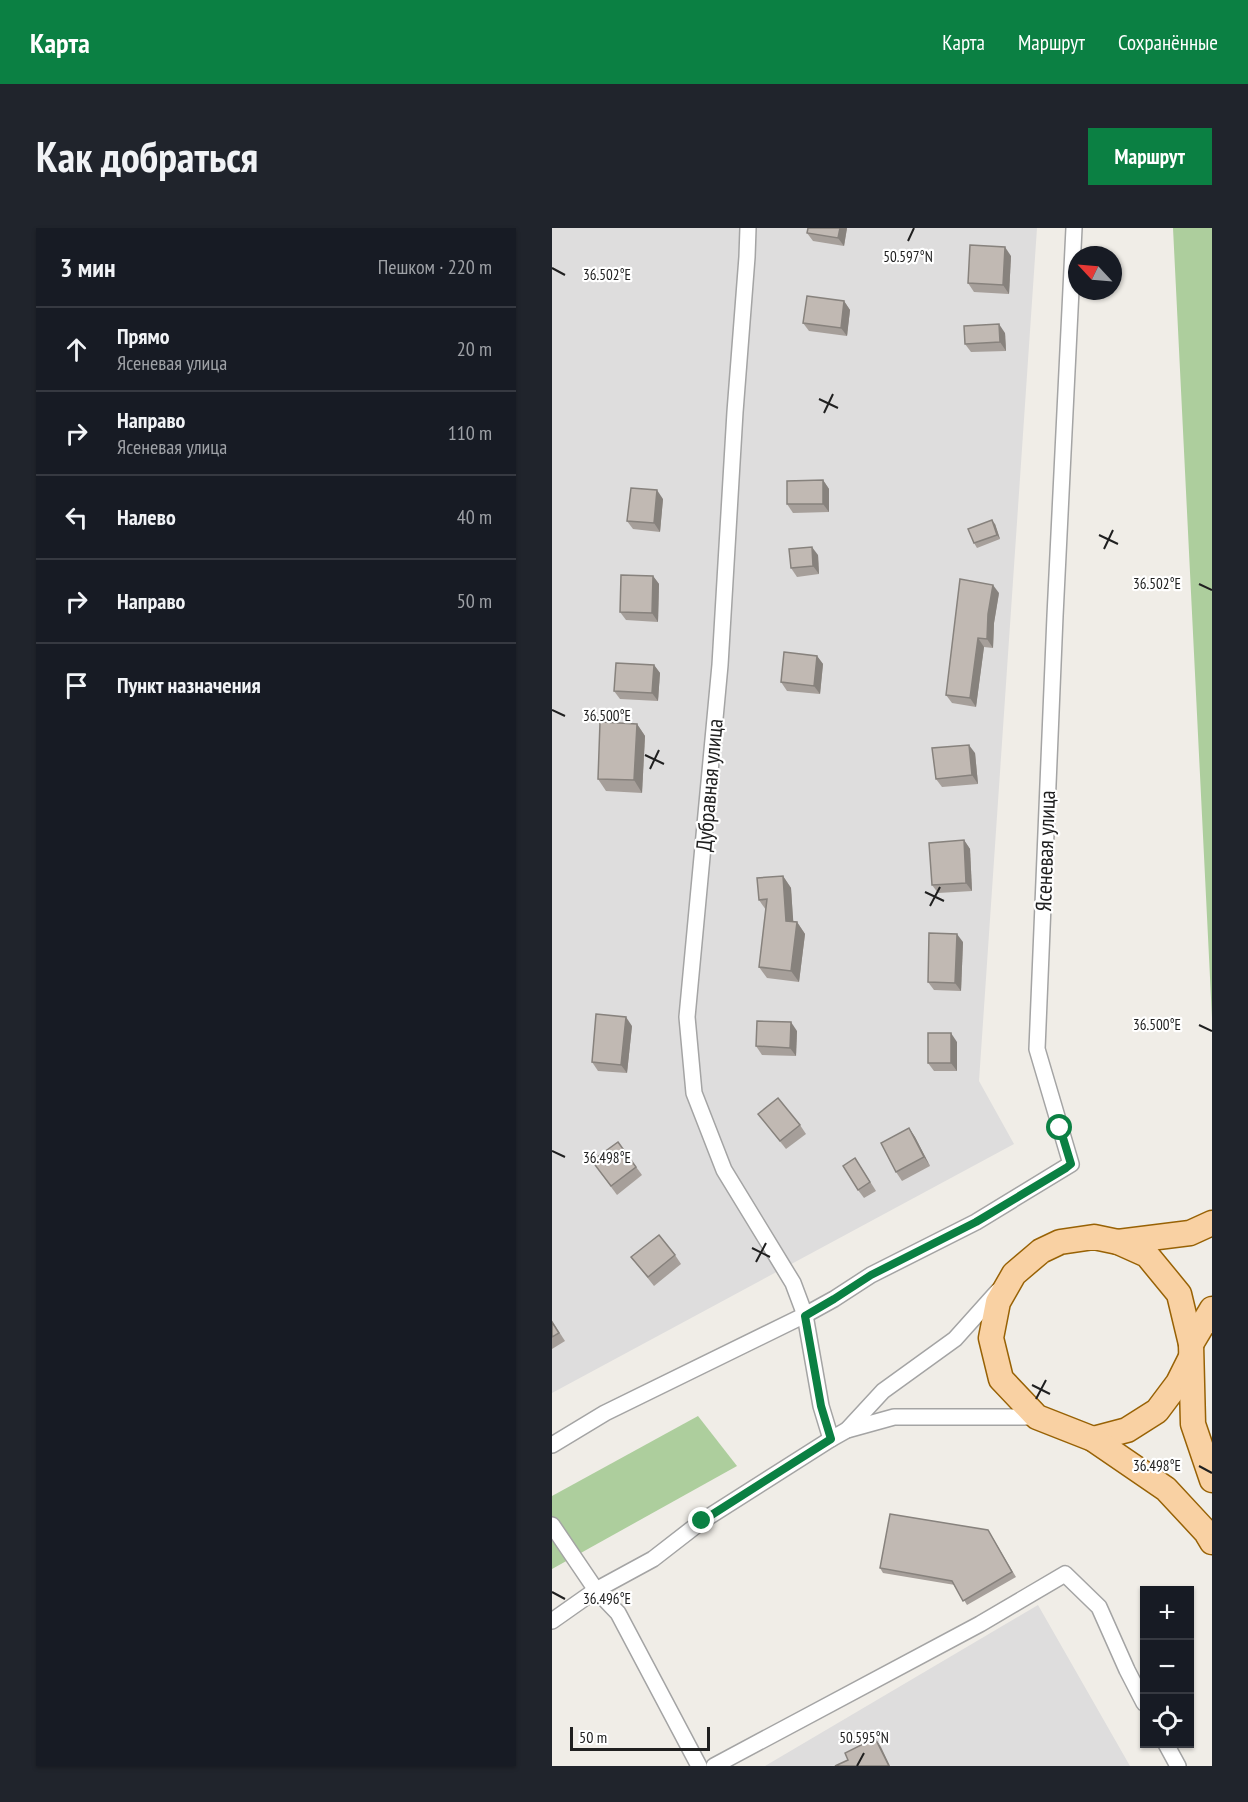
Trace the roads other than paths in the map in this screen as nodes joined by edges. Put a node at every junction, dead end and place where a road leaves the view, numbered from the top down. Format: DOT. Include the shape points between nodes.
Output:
graph roads {
  1 [pos="748,228"];
  2 [pos="1074,228"];
  3 [pos="1212,1223"];
  4 [pos="1118,1242"];
  5 [pos="1014,1274"];
  6 [pos="1212,1309"];
  7 [pos="805,1316"];
  8 [pos="1191,1351"];
  9 [pos="1037,1417"];
  10 [pos="847,1430"];
  11 [pos="831,1439"];
  12 [pos="1093,1439"];
  13 [pos="552,1445"];
  14 [pos="1212,1480"];
  15 [pos="552,1525"];
  16 [pos="1212,1542"];
  17 [pos="596,1590"];
  18 [pos="552,1621"];
  19 [pos="1140,1694"];
  20 [pos="1169,1748"];
  21 [pos="699,1766"];
  22 [pos="714,1766"];
  23 [pos="1178,1766"];
  1 -- 7 [label="street, Дубравная улица" via="720,665 687,1017 694,1093 724,1170 793,1283"];
  2 -- 7 [label="street, Ясеневая улица" via="1037,1049 1071,1164 976,1222 871,1275"];
  3 -- 4 [label="main road" via="1191,1233"];
  4 -- 5 [label="main road" via="1094,1237 1060,1242 1041,1251"];
  4 -- 8 [label="main road" via="1147,1255 1179,1294"];
  5 -- 9 [label="main road" via="998,1302 992,1338 1000,1379"];
  5 -- 10 [label="street" via="955,1339 883,1391"];
  6 -- 8 [label="main road"];
  7 -- 11 [label="street, Дубравная улица"];
  7 -- 13 [label="street" via="605,1413"];
  8 -- 12 [label="main road" via="1178,1383 1157,1411 1127,1431"];
  8 -- 14 [label="main road" via="1192,1424"];
  9 -- 10 [label="street" via="894,1417"];
  9 -- 12 [label="main road"];
  10 -- 11 [label="street"];
  11 -- 17 [label="street" via="702,1521 653,1559"];
  12 -- 16 [label="main road" via="1166,1489"];
  15 -- 17 [label="street"];
  17 -- 18 [label="street"];
  17 -- 21 [label="street" via="618,1613"];
  19 -- 22 [label="street" via="1099,1607 1065,1574 980,1624"];
  20 -- 23 [label="street"];
}
